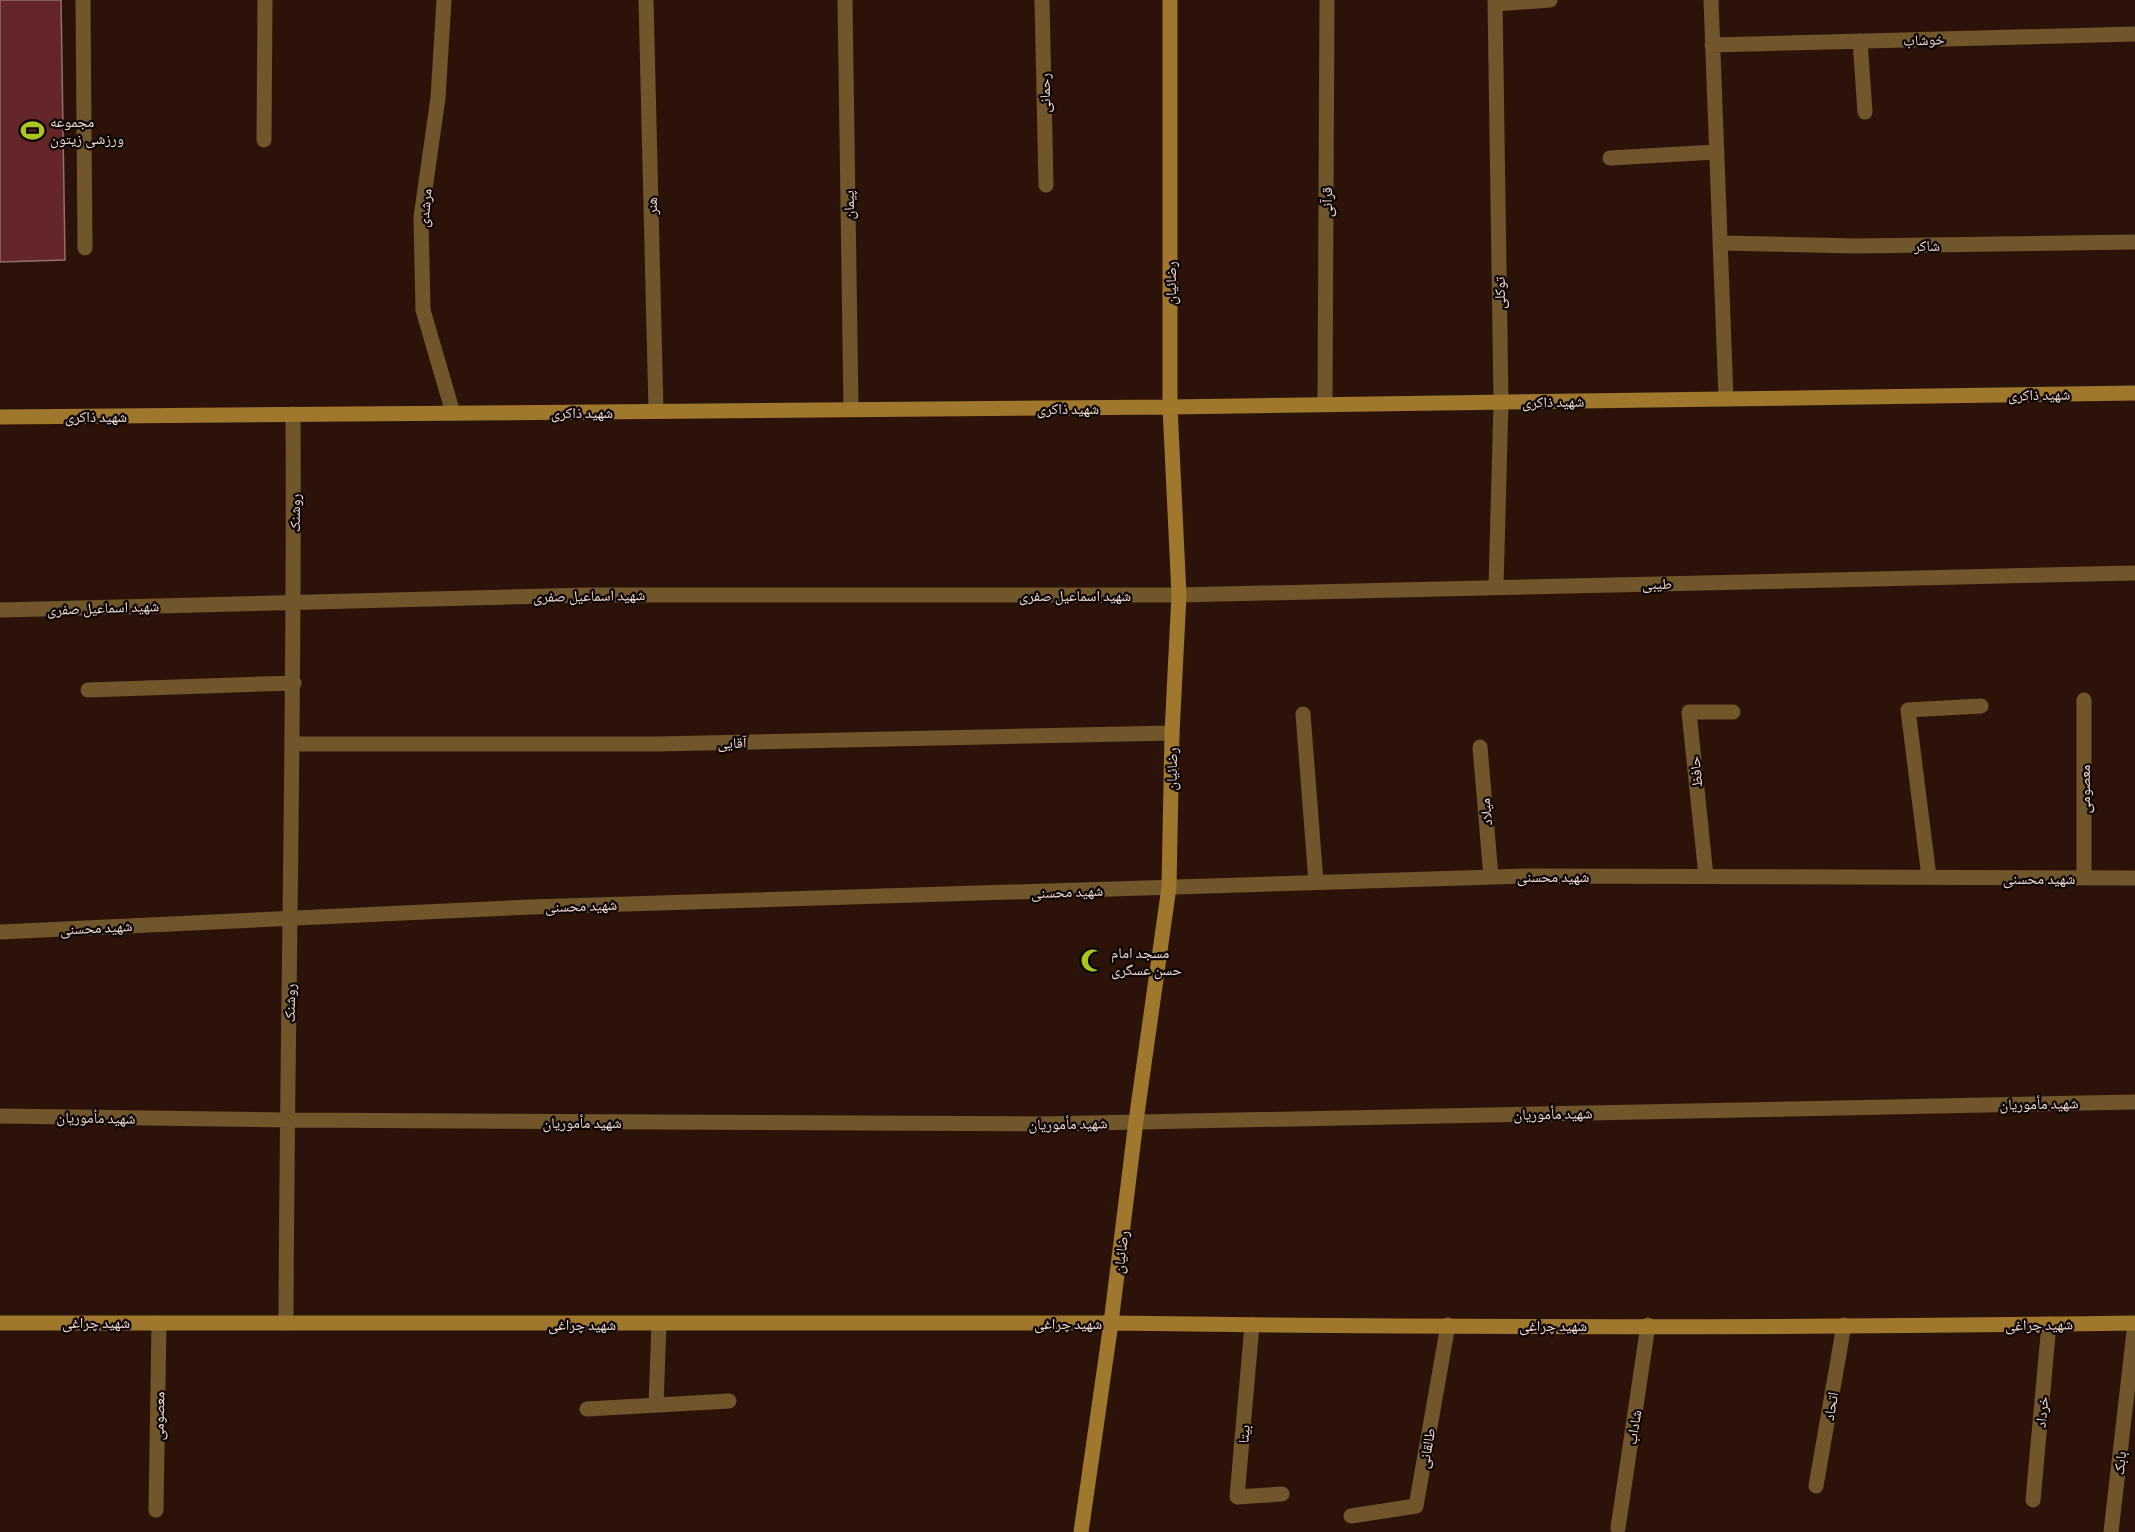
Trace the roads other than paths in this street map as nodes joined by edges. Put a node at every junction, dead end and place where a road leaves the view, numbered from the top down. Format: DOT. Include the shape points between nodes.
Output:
graph roads {
  1 [pos="83,0"];
  2 [pos="265,0"];
  3 [pos="444,0"];
  4 [pos="646,0"];
  5 [pos="845,0"];
  6 [pos="1042,0"];
  7 [pos="1170,0"];
  8 [pos="1327,0"];
  9 [pos="1551,0"];
  10 [pos="1711,0"];
  11 [pos="1495,2"];
  12 [pos="2135,34"];
  13 [pos="1860,41"];
  14 [pos="1712,45"];
  15 [pos="1865,112"];
  16 [pos="264,140"];
  17 [pos="1716,152"];
  18 [pos="1610,159"];
  19 [pos="1046,185"];
  20 [pos="2135,242"];
  21 [pos="1720,243"];
  22 [pos="85,248"];
  23 [pos="2135,393"];
  24 [pos="1726,398"];
  25 [pos="1501,402"];
  26 [pos="1326,404"];
  27 [pos="1170,407"];
  28 [pos="851,409"];
  29 [pos="657,411"];
  30 [pos="453,412"];
  31 [pos="293,414"];
  32 [pos="0,417"];
  33 [pos="2135,573"];
  34 [pos="1496,587"];
  35 [pos="1179,595"];
  36 [pos="294,602"];
  37 [pos="0,610"];
  38 [pos="294,683"];
  39 [pos="88,690"];
  40 [pos="2084,700"];
  41 [pos="1981,706"];
  42 [pos="1733,712"];
  43 [pos="1303,714"];
  44 [pos="1172,733"];
  45 [pos="293,744"];
  46 [pos="1480,747"];
  47 [pos="1706,876"];
  48 [pos="1491,877"];
  49 [pos="1929,877"];
  50 [pos="2084,878"];
  51 [pos="2135,878"];
  52 [pos="1316,882"];
  53 [pos="1169,887"];
  54 [pos="291,918"];
  55 [pos="0,932"];
  56 [pos="2135,1102"];
  57 [pos="0,1116"];
  58 [pos="287,1120"];
  59 [pos="1136,1121"];
  60 [pos="0,1323"];
  61 [pos="159,1323"];
  62 [pos="286,1323"];
  63 [pos="1111,1323"];
  64 [pos="2135,1323"];
  65 [pos="659,1324"];
  66 [pos="2049,1324"];
  67 [pos="1252,1325"];
  68 [pos="1448,1325"];
  69 [pos="1648,1325"];
  70 [pos="1844,1325"];
  71 [pos="729,1401"];
  72 [pos="656,1405"];
  73 [pos="587,1409"];
  74 [pos="1816,1486"];
  75 [pos="1282,1494"];
  76 [pos="2032,1500"];
  77 [pos="156,1510"];
  78 [pos="1351,1516"];
  79 [pos="1618,1528"];
  80 [pos="1081,1532"];
  81 [pos="2111,1532"];
  1 -- 22 [label="street"];
  2 -- 16 [label="street"];
  3 -- 30 [label="street, مرشدی" via="438,98 421,217 423,310"];
  4 -- 29 [label="street, هنر"];
  5 -- 28 [label="street, پیمان"];
  6 -- 19 [label="street, رحمانی"];
  7 -- 27 [label="street, رضائیان"];
  8 -- 26 [label="street, قرآنی"];
  9 -- 11 [label="street"];
  10 -- 14 [label="street"];
  11 -- 25 [label="street, توکلی"];
  12 -- 13 [label="street, خوشاب"];
  13 -- 14 [label="street, خوشاب"];
  13 -- 15 [label="street"];
  14 -- 17 [label="street"];
  17 -- 18 [label="street"];
  17 -- 21 [label="street"];
  20 -- 21 [label="street, شاکر" via="1857,246"];
  21 -- 24 [label="street"];
  23 -- 24 [label="street, شهید ذاکری"];
  24 -- 25 [label="street, شهید ذاکری"];
  25 -- 26 [label="street, شهید ذاکری"];
  25 -- 34 [label="street, توکلی"];
  26 -- 27 [label="street, شهید ذاکری"];
  27 -- 28 [label="street, شهید ذاکری"];
  27 -- 35 [label="street, رضائیان"];
  28 -- 29 [label="street, شهید ذاکری"];
  29 -- 30 [label="street, شهید ذاکری"];
  30 -- 31 [label="street, شهید ذاکری"];
  31 -- 32 [label="street, شهید ذاکری"];
  31 -- 36 [label="street, روشنک"];
  33 -- 34 [label="street, طیبی"];
  34 -- 35 [label="street, طیبی"];
  35 -- 36 [label="street, شهید اسماعیل صفری" via="588,595"];
  35 -- 44 [label="street, رضائیان"];
  36 -- 37 [label="street, شهید اسماعیل صفری"];
  36 -- 38 [label="street, روشنک"];
  38 -- 39 [label="street"];
  38 -- 45 [label="street, روشنک"];
  40 -- 50 [label="street, معصومی"];
  41 -- 49 [label="street" via="1908,710"];
  42 -- 47 [label="street, حافظ" via="1689,712"];
  43 -- 52 [label="street"];
  44 -- 45 [label="street, آقایی" via="658,744"];
  44 -- 53 [label="street, رضائیان"];
  45 -- 54 [label="street, روشنک"];
  46 -- 48 [label="street, میلاد"];
  47 -- 48 [label="street, شهید محسنی"];
  47 -- 49 [label="street, شهید محسنی"];
  48 -- 52 [label="street, شهید محسنی"];
  49 -- 50 [label="street, شهید محسنی"];
  50 -- 51 [label="street, شهید محسنی"];
  52 -- 53 [label="street, شهید محسنی"];
  53 -- 54 [label="street, شهید محسنی"];
  53 -- 59 [label="street, رضائیان"];
  54 -- 55 [label="street, شهید محسنی"];
  54 -- 58 [label="street, روشنک"];
  56 -- 59 [label="street, شهید مأموریان"];
  57 -- 58 [label="street, شهید مأموریان"];
  58 -- 59 [label="street, شهید مأموریان" via="1042,1124"];
  58 -- 62 [label="street, روشنک"];
  59 -- 63 [label="street, رضائیان"];
  60 -- 61 [label="street, شهید چراغی"];
  61 -- 62 [label="street, شهید چراغی"];
  61 -- 77 [label="street, معصومی"];
  62 -- 65 [label="street, شهید چراغی"];
  63 -- 65 [label="street, شهید چراغی"];
  63 -- 67 [label="street, شهید چراغی"];
  63 -- 80 [label="street, رضائیان"];
  64 -- 66 [label="street, شهید چراغی"];
  64 -- 81 [label="street, بابک"];
  65 -- 72 [label="street"];
  66 -- 70 [label="street, شهید چراغی"];
  66 -- 76 [label="street, خرداد"];
  67 -- 68 [label="street, شهید چراغی"];
  67 -- 75 [label="street, بیتا" via="1238,1497"];
  68 -- 69 [label="street, شهید چراغی"];
  68 -- 78 [label="street, طالقانی" via="1416,1506"];
  69 -- 70 [label="street, شهید چراغی"];
  69 -- 79 [label="street, شاداب"];
  70 -- 74 [label="street, اتحاد"];
  71 -- 72 [label="street"];
  72 -- 73 [label="street"];
}
